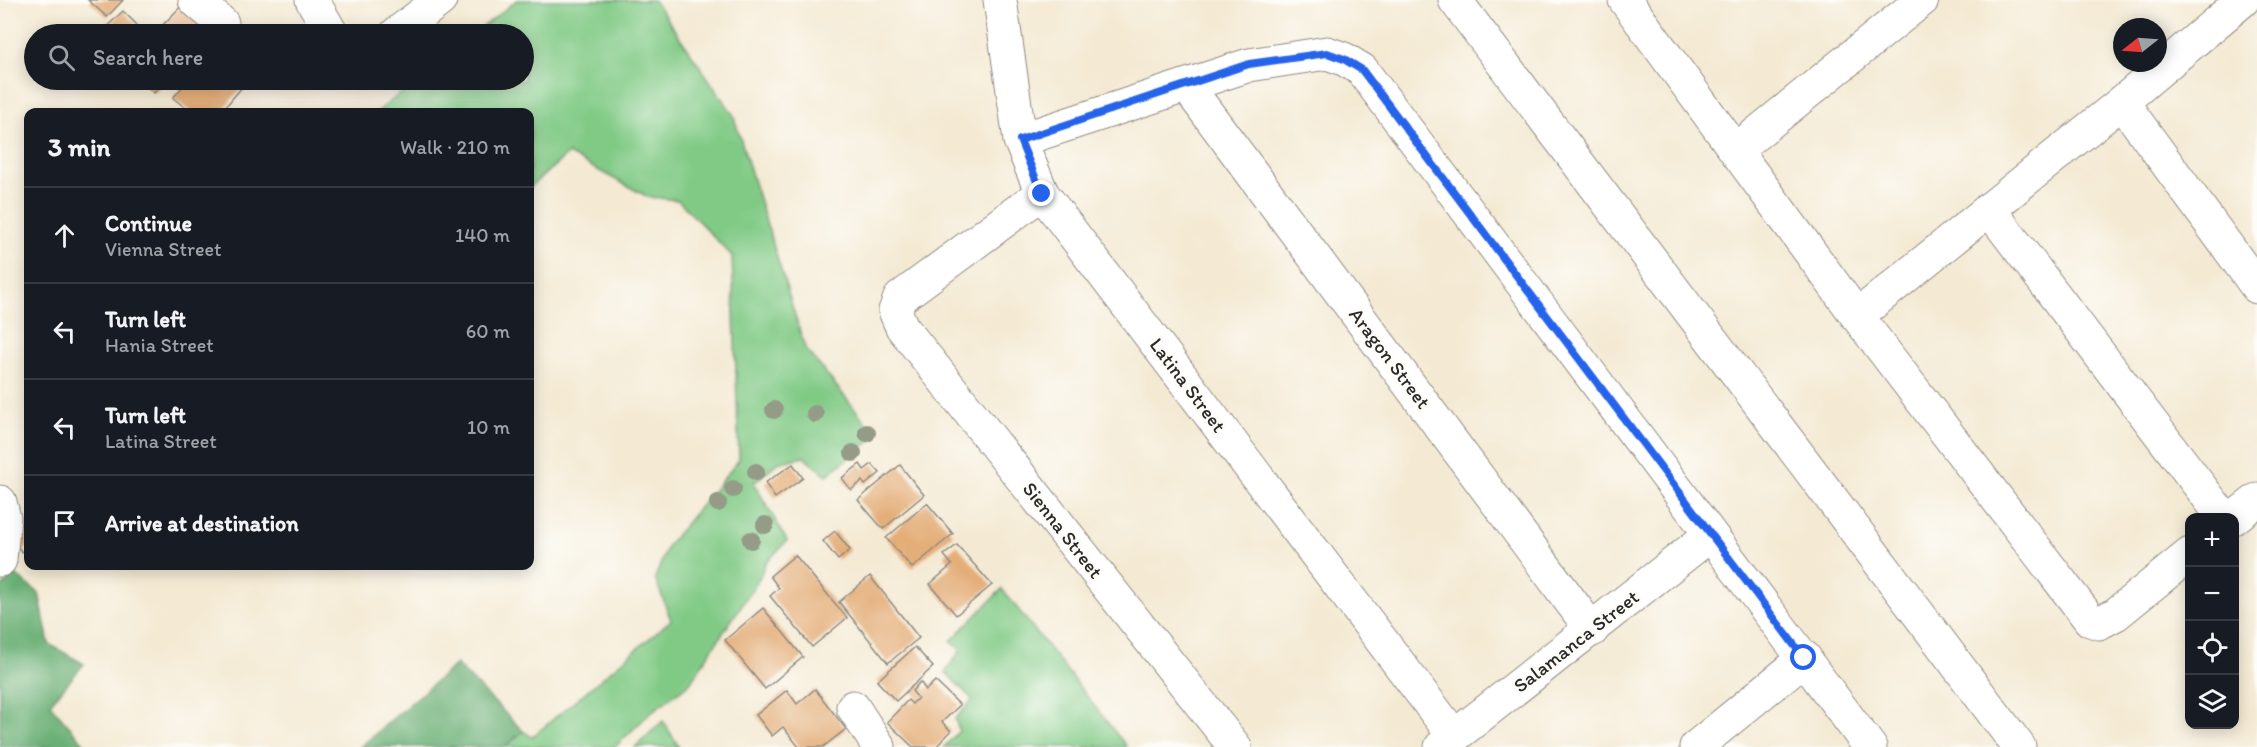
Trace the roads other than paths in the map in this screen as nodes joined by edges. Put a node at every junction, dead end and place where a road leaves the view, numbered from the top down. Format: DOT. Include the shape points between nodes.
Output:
graph roads {
  1 [pos="195,0"];
  2 [pos="312,0"];
  3 [pos="440,0"];
  4 [pos="1000,0"];
  5 [pos="1455,0"];
  6 [pos="1625,0"];
  7 [pos="1922,0"];
  8 [pos="2243,0"];
  9 [pos="222,23"];
  10 [pos="326,24"];
  11 [pos="409,24"];
  12 [pos="1187,87"];
  13 [pos="2122,102"];
  14 [pos="1020,140"];
  15 [pos="1736,150"];
  16 [pos="1042,194"];
  17 [pos="1989,208"];
  18 [pos="2257,287"];
  19 [pos="1857,316"];
  20 [pos="2257,500"];
  21 [pos="0,502"];
  22 [pos="2220,513"];
  23 [pos="2239,515"];
  24 [pos="1710,535"];
  25 [pos="2185,558"];
  26 [pos="0,560"];
  27 [pos="1592,630"];
  28 [pos="1804,658"];
  29 [pos="853,707"];
  30 [pos="1447,742"];
  31 [pos="879,747"];
  32 [pos="1235,747"];
  33 [pos="1696,747"];
  34 [pos="1870,747"];
  35 [pos="2019,747"];
  1 -- 9 [label="street"];
  2 -- 10 [label="street"];
  3 -- 11 [label="street"];
  4 -- 14 [label="street, Latina Street"];
  5 -- 35 [label="street"];
  6 -- 15 [label="street"];
  7 -- 15 [label="street"];
  8 -- 13 [label="street"];
  12 -- 14 [label="street"];
  12 -- 24 [label="street" via="1249,64 1327,53 1362,70"];
  12 -- 27 [label="street, Aragon Street"];
  13 -- 17 [label="street"];
  13 -- 18 [label="street"];
  14 -- 16 [label="street, Latina Street"];
  15 -- 19 [label="street"];
  16 -- 30 [label="street, Latina Street"];
  16 -- 32 [label="street, Sienna Street" via="900,298 895,311 902,327"];
  17 -- 19 [label="street"];
  17 -- 22 [label="street"];
  19 -- 25 [label="street" via="2090,620 2099,623 2116,614"];
  20 -- 23 [label="street"];
  21 -- 26 [label="street" via="4,518"];
  24 -- 27 [label="street, Salamanca Street"];
  24 -- 28 [label="street"];
  27 -- 30 [label="street, Salamanca Street"];
  28 -- 33 [label="street"];
  28 -- 34 [label="street"];
  29 -- 31 [label="street"];
}
